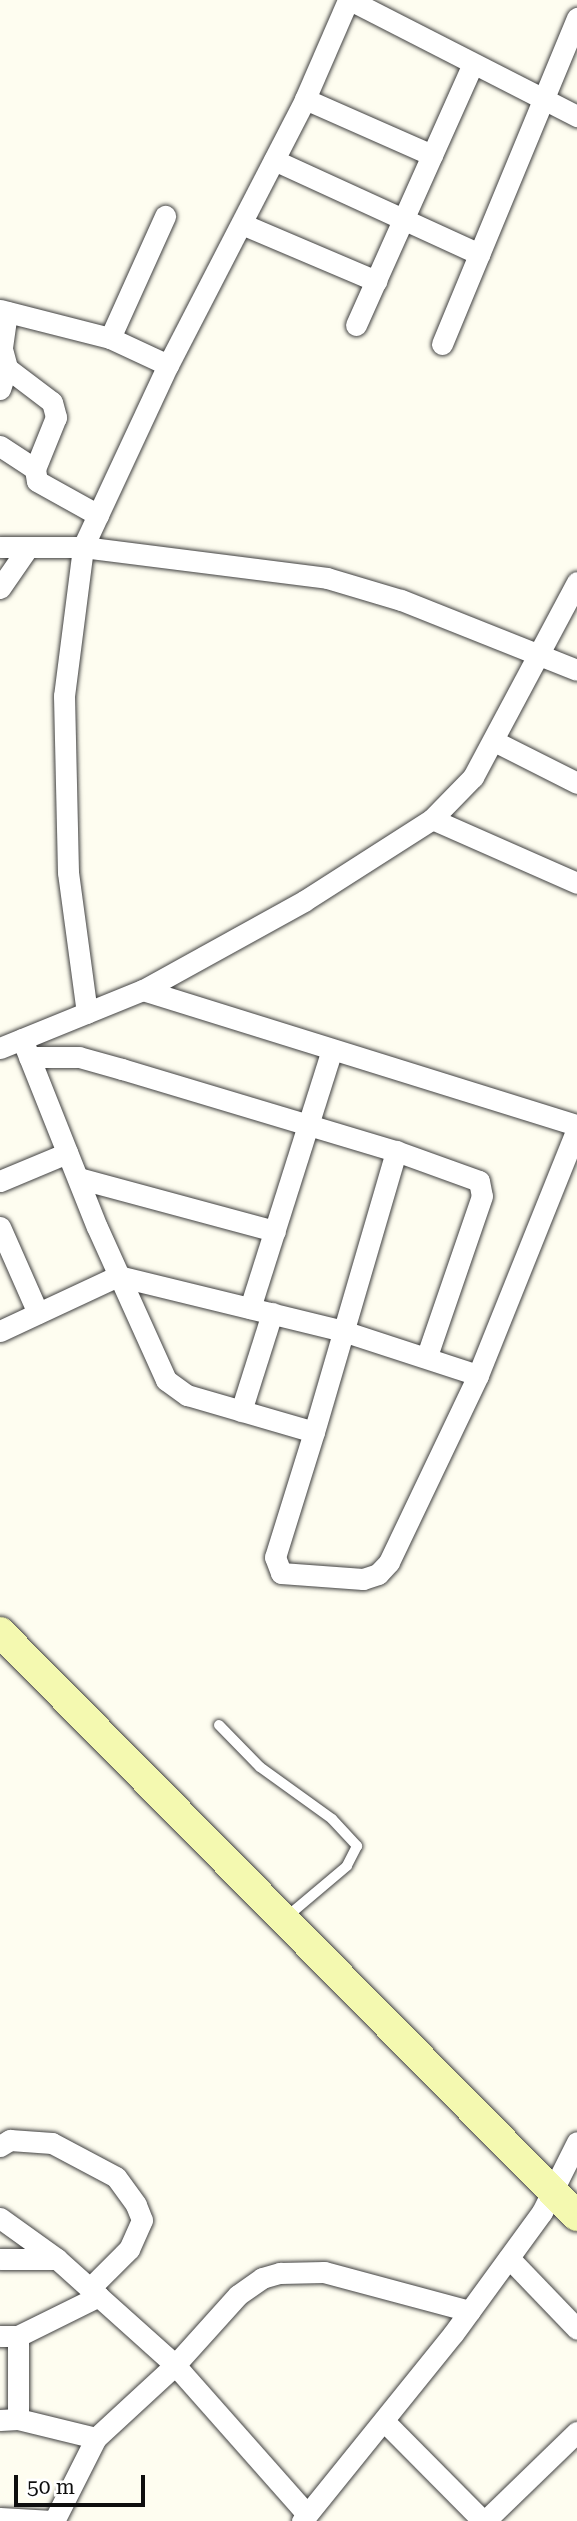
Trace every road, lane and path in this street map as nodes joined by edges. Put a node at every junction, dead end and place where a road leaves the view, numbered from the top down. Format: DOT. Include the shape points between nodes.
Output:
graph roads {
  1 [pos="349,0"];
  2 [pos="577,18"];
  3 [pos="473,64"];
  4 [pos="305,99"];
  5 [pos="542,100"];
  6 [pos="577,116"];
  7 [pos="432,155"];
  8 [pos="274,160"];
  9 [pos="165,216"];
  10 [pos="403,220"];
  11 [pos="242,223"];
  12 [pos="479,254"];
  13 [pos="376,281"];
  14 [pos="4,311"];
  15 [pos="356,325"];
  16 [pos="110,338"];
  17 [pos="442,344"];
  18 [pos="168,365"];
  19 [pos="7,368"];
  20 [pos="0,389"];
  21 [pos="0,446"];
  22 [pos="35,469"];
  23 [pos="98,515"];
  24 [pos="0,547"];
  25 [pos="83,547"];
  26 [pos="27,550"];
  27 [pos="577,582"];
  28 [pos="0,588"];
  29 [pos="541,653"];
  30 [pos="577,670"];
  31 [pos="494,741"];
  32 [pos="577,783"];
  33 [pos="432,819"];
  34 [pos="577,883"];
  35 [pos="143,990"];
  36 [pos="87,1013"];
  37 [pos="0,1048"];
  38 [pos="25,1048"];
  39 [pos="332,1050"];
  40 [pos="577,1127"];
  41 [pos="309,1128"];
  42 [pos="396,1151"];
  43 [pos="67,1153"];
  44 [pos="78,1178"];
  45 [pos="0,1181"];
  46 [pos="0,1227"];
  47 [pos="275,1231"];
  48 [pos="117,1276"];
  49 [pos="250,1308"];
  50 [pos="272,1313"];
  51 [pos="38,1314"];
  52 [pos="0,1331"];
  53 [pos="343,1331"];
  54 [pos="427,1356"];
  55 [pos="478,1374"];
  56 [pos="241,1411"];
  57 [pos="314,1432"];
  58 [pos="0,1632"];
  59 [pos="219,1725"];
  60 [pos="282,1920"];
  61 [pos="577,2142"];
  62 [pos="0,2146"];
  63 [pos="555,2192"];
  64 [pos="577,2216"];
  65 [pos="0,2218"];
  66 [pos="509,2258"];
  67 [pos="0,2259"];
  68 [pos="57,2259"];
  69 [pos="94,2292"];
  70 [pos="470,2311"];
  71 [pos="577,2329"];
  72 [pos="9,2336"];
  73 [pos="175,2365"];
  74 [pos="9,2420"];
  75 [pos="384,2421"];
  76 [pos="577,2432"];
  77 [pos="96,2438"];
  78 [pos="0,2518"];
  79 [pos="305,2518"];
  80 [pos="24,2520"];
  81 [pos="53,2521"];
  82 [pos="484,2521"];
  1 -- 3 [label="street"];
  1 -- 4 [label="street"];
  2 -- 5 [label="street"];
  3 -- 5 [label="street"];
  3 -- 7 [label="street"];
  4 -- 7 [label="street"];
  4 -- 8 [label="street"];
  5 -- 6 [label="street"];
  5 -- 12 [label="street"];
  7 -- 10 [label="street"];
  8 -- 10 [label="street"];
  8 -- 11 [label="street"];
  9 -- 16 [label="street"];
  10 -- 12 [label="street"];
  10 -- 13 [label="street"];
  11 -- 13 [label="street"];
  11 -- 18 [label="street"];
  12 -- 17 [label="street"];
  13 -- 15 [label="street"];
  14 -- 16 [label="street"];
  14 -- 19 [label="street" via="2,349"];
  16 -- 18 [label="street"];
  18 -- 23 [label="street"];
  19 -- 20 [label="street"];
  19 -- 22 [label="street" via="52,402 56,417"];
  21 -- 22 [label="street"];
  22 -- 23 [label="street" via="37,481"];
  23 -- 25 [label="street"];
  24 -- 26 [label="street"];
  25 -- 26 [label="street"];
  25 -- 29 [label="street" via="327,578"];
  25 -- 36 [label="street" via="64,696 68,872"];
  26 -- 28 [label="street"];
  27 -- 29 [label="street"];
  29 -- 30 [label="street"];
  29 -- 31 [label="street"];
  31 -- 32 [label="street"];
  31 -- 33 [label="street" via="473,776"];
  33 -- 34 [label="street"];
  33 -- 35 [label="street" via="304,901"];
  35 -- 36 [label="street"];
  35 -- 39 [label="street"];
  36 -- 38 [label="street"];
  37 -- 38 [label="street"];
  38 -- 41 [label="street" via="79,1057"];
  38 -- 43 [label="street"];
  39 -- 40 [label="street"];
  39 -- 41 [label="street"];
  40 -- 55 [label="street"];
  41 -- 42 [label="street"];
  41 -- 47 [label="street"];
  42 -- 53 [label="street"];
  42 -- 54 [label="street" via="467,1174 482,1189"];
  43 -- 44 [label="street"];
  43 -- 45 [label="street"];
  44 -- 47 [label="street"];
  44 -- 48 [label="street"];
  46 -- 51 [label="street"];
  47 -- 49 [label="street"];
  48 -- 49 [label="street"];
  48 -- 51 [label="street"];
  48 -- 56 [label="street" via="166,1381 187,1395"];
  49 -- 50 [label="street"];
  50 -- 53 [label="street"];
  50 -- 56 [label="street"];
  51 -- 52 [label="street"];
  53 -- 54 [label="street"];
  53 -- 57 [label="street"];
  54 -- 55 [label="street"];
  55 -- 57 [label="street" via="390,1562 372,1577 281,1573 275,1566"];
  56 -- 57 [label="street"];
  58 -- 60 [label="main road"];
  59 -- 60 [label="lane" via="260,1767 332,1819 357,1846 347,1866"];
  60 -- 63 [label="main road"];
  61 -- 63 [label="street"];
  62 -- 69 [label="street" via="10,2140 52,2143 116,2177 136,2204 142,2220 129,2249"];
  63 -- 64 [label="main road"];
  63 -- 66 [label="street"];
  65 -- 68 [label="street"];
  66 -- 70 [label="street"];
  66 -- 71 [label="street"];
  67 -- 68 [label="street"];
  68 -- 69 [label="street"];
  69 -- 72 [label="street"];
  69 -- 73 [label="street"];
  70 -- 73 [label="street" via="324,2272 280,2273 262,2278 238,2295"];
  70 -- 75 [label="street"];
  72 -- 74 [label="street"];
  73 -- 77 [label="street"];
  73 -- 79 [label="street"];
  74 -- 77 [label="street"];
  75 -- 79 [label="street"];
  75 -- 82 [label="street"];
  76 -- 82 [label="street"];
  77 -- 81 [label="street"];
  78 -- 80 [label="street"];
  80 -- 81 [label="street"];
}
